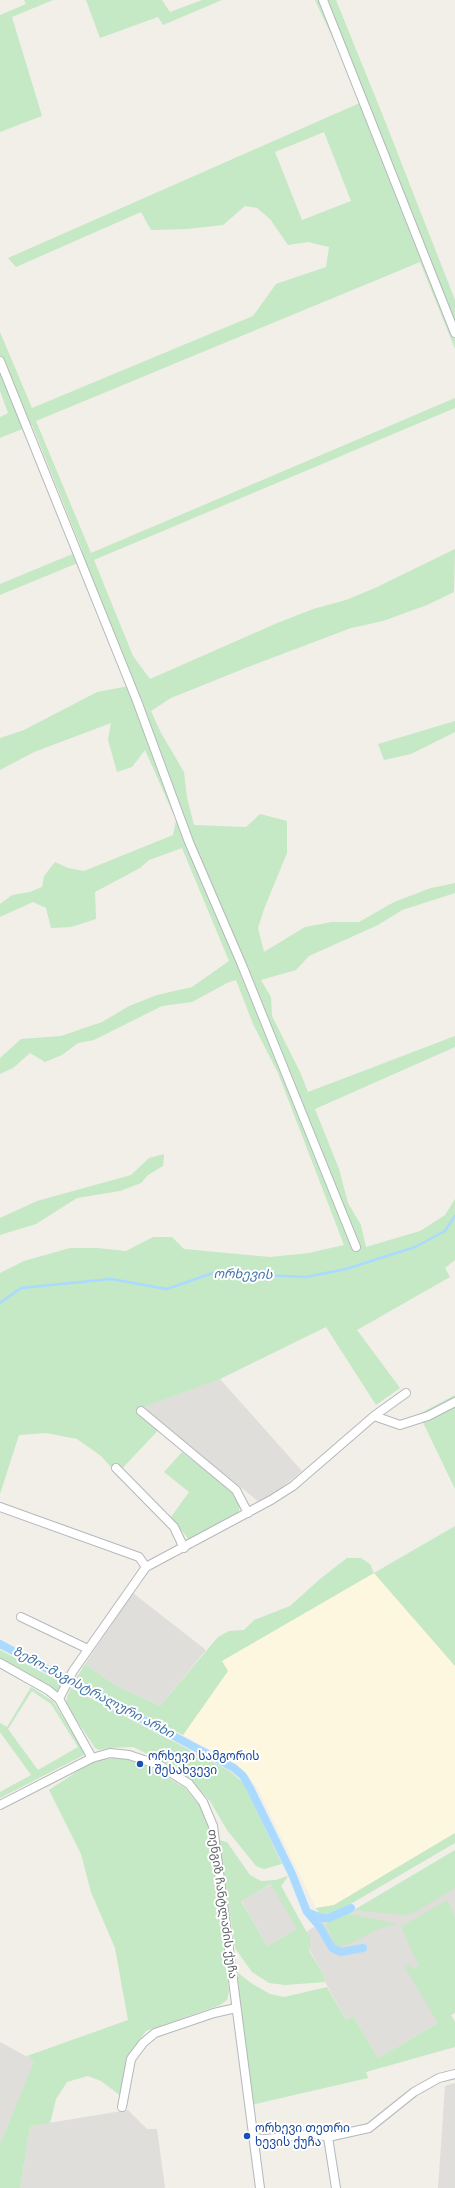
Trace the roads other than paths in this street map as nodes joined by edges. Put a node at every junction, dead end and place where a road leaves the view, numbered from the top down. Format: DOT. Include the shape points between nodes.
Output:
graph roads {
  1 [pos="323,0"];
  2 [pos="455,333"];
  3 [pos="0,361"];
  4 [pos="356,1248"];
  5 [pos="406,1394"];
  6 [pos="455,1402"];
  7 [pos="141,1411"];
  8 [pos="374,1416"];
  9 [pos="116,1468"];
  10 [pos="0,1506"];
  11 [pos="248,1513"];
  12 [pos="184,1548"];
  13 [pos="146,1567"];
  14 [pos="21,1617"];
  15 [pos="88,1649"];
  16 [pos="0,1664"];
  17 [pos="59,1699"];
  18 [pos="92,1758"];
  19 [pos="0,1805"];
  20 [pos="236,2008"];
  21 [pos="455,2074"];
  22 [pos="122,2107"];
  23 [pos="328,2137"];
  24 [pos="253,2138"];
  25 [pos="260,2188"];
  26 [pos="336,2188"];
  1 -- 2 [label="street"];
  3 -- 4 [label="street" via="137,701 190,842"];
  5 -- 8 [label="street"];
  6 -- 8 [label="street" via="428,1416 400,1425"];
  7 -- 11 [label="street" via="236,1490"];
  8 -- 11 [label="street" via="293,1486"];
  9 -- 12 [label="street" via="174,1527"];
  10 -- 13 [label="street" via="139,1557"];
  11 -- 12 [label="street"];
  12 -- 13 [label="street"];
  13 -- 15 [label="street"];
  14 -- 15 [label="street"];
  15 -- 17 [label="street"];
  16 -- 17 [label="street" via="48,1690"];
  17 -- 18 [label="street"];
  18 -- 19 [label="street, თენგიზ ჩანტლაძის ქუჩა"];
  18 -- 20 [label="street, თენგიზ ჩანტლაძის ქუჩა" via="110,1753 129,1755 159,1765 189,1784 203,1802 213,1826"];
  20 -- 22 [label="street" via="155,2033 143,2043 131,2059"];
  20 -- 24 [label="street, თენგიზ ჩანტლაძის ქუჩა"];
  21 -- 23 [label="street" via="439,2078 414,2092 369,2128"];
  23 -- 24 [label="street" via="316,2134"];
  23 -- 26 [label="street"];
  24 -- 25 [label="street, თენგიზ ჩანტლაძის ქუჩა"];
}
